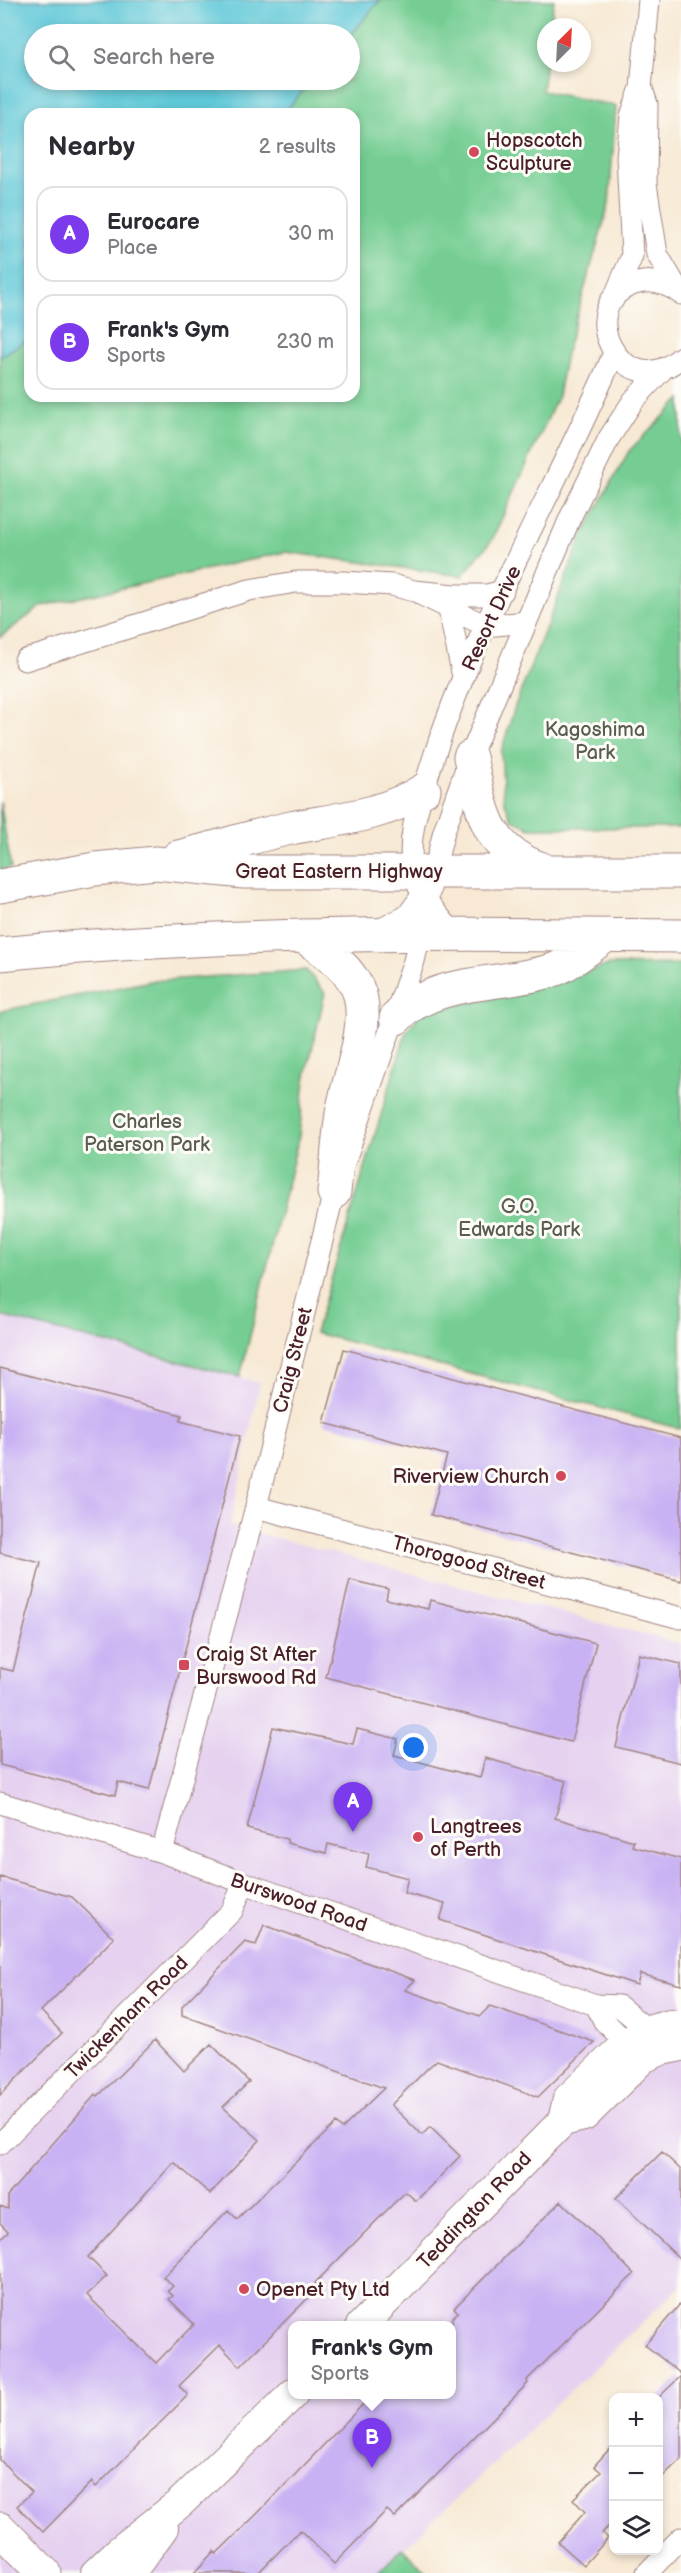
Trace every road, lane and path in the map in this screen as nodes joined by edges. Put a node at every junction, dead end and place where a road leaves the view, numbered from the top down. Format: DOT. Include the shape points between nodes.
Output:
graph roads {
  1 [pos="649,0"];
  2 [pos="641,88"];
  3 [pos="680,294"];
  4 [pos="613,300"];
  5 [pos="614,353"];
  6 [pos="673,363"];
  7 [pos="414,591"];
  8 [pos="503,591"];
  9 [pos="449,610"];
  10 [pos="526,622"];
  11 [pos="486,626"];
  12 [pos="25,660"];
  13 [pos="463,677"];
  14 [pos="470,757"];
  15 [pos="424,790"];
  16 [pos="156,863"];
  17 [pos="551,872"];
  18 [pos="681,872"];
  19 [pos="424,884"];
  20 [pos="0,886"];
  21 [pos="358,935"];
  22 [pos="420,935"];
  23 [pos="455,935"];
  24 [pos="607,935"];
  25 [pos="303,936"];
  26 [pos="681,936"];
  27 [pos="0,954"];
  28 [pos="396,1018"];
  29 [pos="334,1192"];
  30 [pos="256,1507"];
  31 [pos="681,1618"];
  32 [pos="0,1803"];
  33 [pos="162,1852"];
  34 [pos="244,1883"];
  35 [pos="681,2024"];
  36 [pos="652,2045"];
  37 [pos="0,2144"];
  38 [pos="365,2321"];
  39 [pos="288,2399"];
  40 [pos="180,2503"];
  41 [pos="0,2529"];
  42 [pos="681,2538"];
  43 [pos="44,2573"];
  44 [pos="96,2573"];
  45 [pos="130,2573"];
  46 [pos="646,2573"];
  1 -- 2 [label="street"];
  2 -- 3 [label="street" via="647,104 646,184 657,254"];
  2 -- 4 [label="street" via="631,116 627,157 632,256"];
  3 -- 4 [label="street" via="657,282 645,282 622,291"];
  4 -- 5 [label="street" via="605,321 608,343"];
  5 -- 6 [label="street" via="621,361 642,370"];
  5 -- 8 [label="street, Resort Drive"];
  6 -- 10 [label="street, Resort Drive" via="633,401 609,438"];
  7 -- 8 [label="street" via="487,595"];
  7 -- 9 [label="street"];
  7 -- 12 [label="street" via="392,585 344,582 296,582 249,590"];
  8 -- 11 [label="street, Resort Drive"];
  9 -- 11 [label="street"];
  9 -- 13 [label="street"];
  10 -- 11 [label="street"];
  10 -- 14 [label="street, Resort Drive"];
  11 -- 13 [label="street, Resort Drive"];
  13 -- 15 [label="street, Resort Drive"];
  14 -- 17 [label="highway" via="478,794 496,840 527,864"];
  14 -- 19 [label="street, Resort Drive"];
  15 -- 16 [label="highway" via="404,802 355,817"];
  15 -- 19 [label="street, Resort Drive" via="412,831"];
  16 -- 19 [label="highway, Great Eastern Highway"];
  16 -- 20 [label="highway, Great Eastern Highway"];
  17 -- 18 [label="highway, Great Eastern Highway"];
  17 -- 19 [label="highway, Great Eastern Highway"];
  19 -- 21 [label="street, Resort Drive" via="407,916 387,928"];
  19 -- 22 [label="street, Craig Street"];
  19 -- 23 [label="street"];
  21 -- 22 [label="highway"];
  21 -- 25 [label="highway"];
  22 -- 23 [label="highway"];
  22 -- 28 [label="street, Craig Street"];
  23 -- 24 [label="highway"];
  24 -- 26 [label="highway"];
  24 -- 28 [label="highway" via="555,970 426,996"];
  25 -- 27 [label="highway" via="156,941"];
  25 -- 29 [label="highway" via="346,970 360,994 361,1030 342,1114"];
  28 -- 29 [label="street, Craig Street"];
  29 -- 30 [label="street, Craig Street"];
  30 -- 31 [label="street, Thorogood Street"];
  30 -- 33 [label="street, Craig Street"];
  32 -- 33 [label="street, Burswood Road"];
  33 -- 34 [label="street, Burswood Road"];
  34 -- 36 [label="street, Burswood Road" via="596,2005 604,2021"];
  34 -- 37 [label="street, Twickenham Road" via="232,1911"];
  35 -- 36 [label="main road" via="670,2024"];
  36 -- 38 [label="main road, Teddington Road" via="568,2099 563,2121"];
  39 -- 40 [label="main road"];
  40 -- 44 [label="main road"];
  40 -- 45 [label="main road"];
  41 -- 43 [label="highway"];
  42 -- 46 [label="street"];
}
